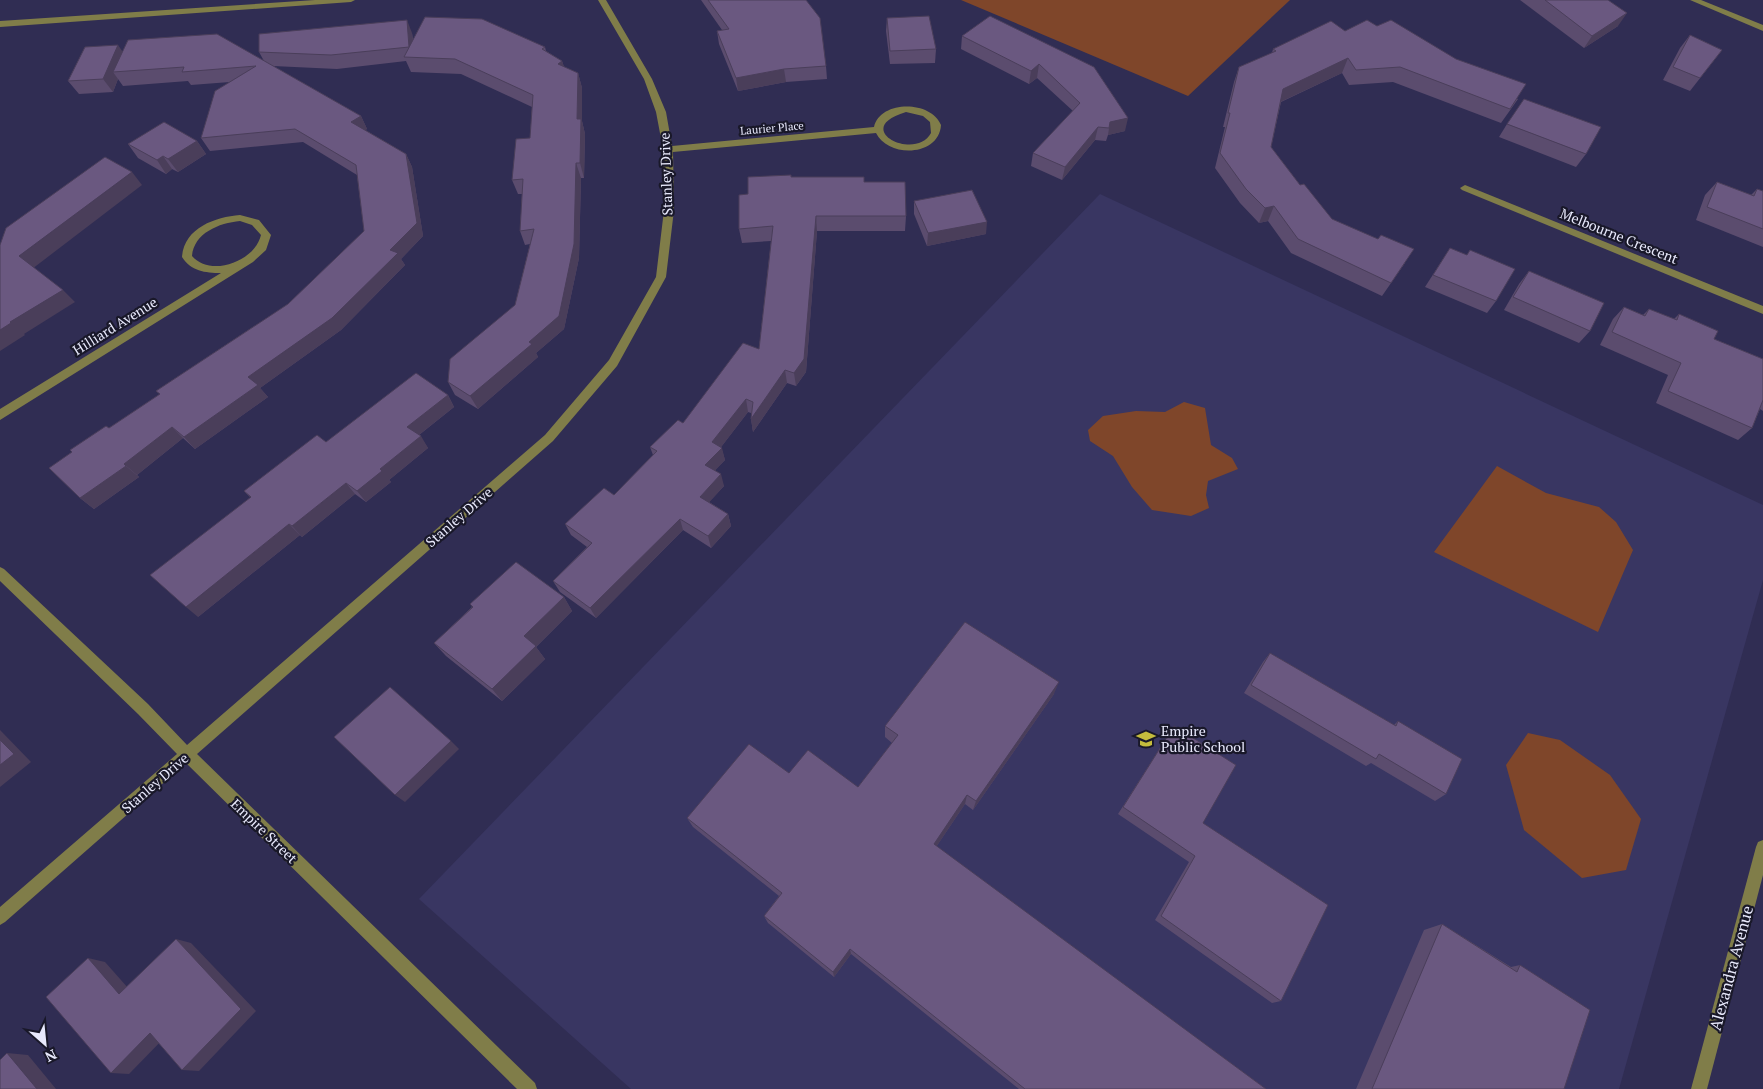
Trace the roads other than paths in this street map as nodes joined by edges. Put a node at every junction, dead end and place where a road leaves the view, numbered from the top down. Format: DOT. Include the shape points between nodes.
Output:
graph roads {
  1 [pos="351,0"];
  2 [pos="602,0"];
  3 [pos="1694,0"];
  4 [pos="0,24"];
  5 [pos="1763,28"];
  6 [pos="877,130"];
  7 [pos="668,149"];
  8 [pos="1465,188"];
  9 [pos="246,262"];
  10 [pos="1763,310"];
  11 [pos="0,415"];
  12 [pos="0,572"];
  13 [pos="188,755"];
  14 [pos="1763,847"];
  15 [pos="0,917"];
  16 [pos="529,1089"];
  17 [pos="1699,1089"];
  1 -- 4 [label="street"];
  2 -- 7 [label="street, Stanley Drive" via="648,79 661,112"];
  3 -- 5 [label="street"];
  6 -- 6 [label="street" via="889,143 909,147 927,142 937,128 928,114 906,109 884,116"];
  6 -- 7 [label="street, Laurier Place"];
  7 -- 13 [label="street, Stanley Drive" via="669,210 661,277 613,363 550,438"];
  8 -- 10 [label="street, Melbourne Crescent"];
  9 -- 9 [label="street, Hilliard Avenue" via="262,248 266,235 262,225 253,220 231,219 216,223 197,235 186,250 193,266 202,270 222,270"];
  9 -- 11 [label="street, Hilliard Avenue"];
  12 -- 13 [label="street, Empire Street"];
  13 -- 15 [label="street, Stanley Drive"];
  13 -- 16 [label="street, Empire Street"];
  14 -- 17 [label="street, Alexandra Avenue"];
}
